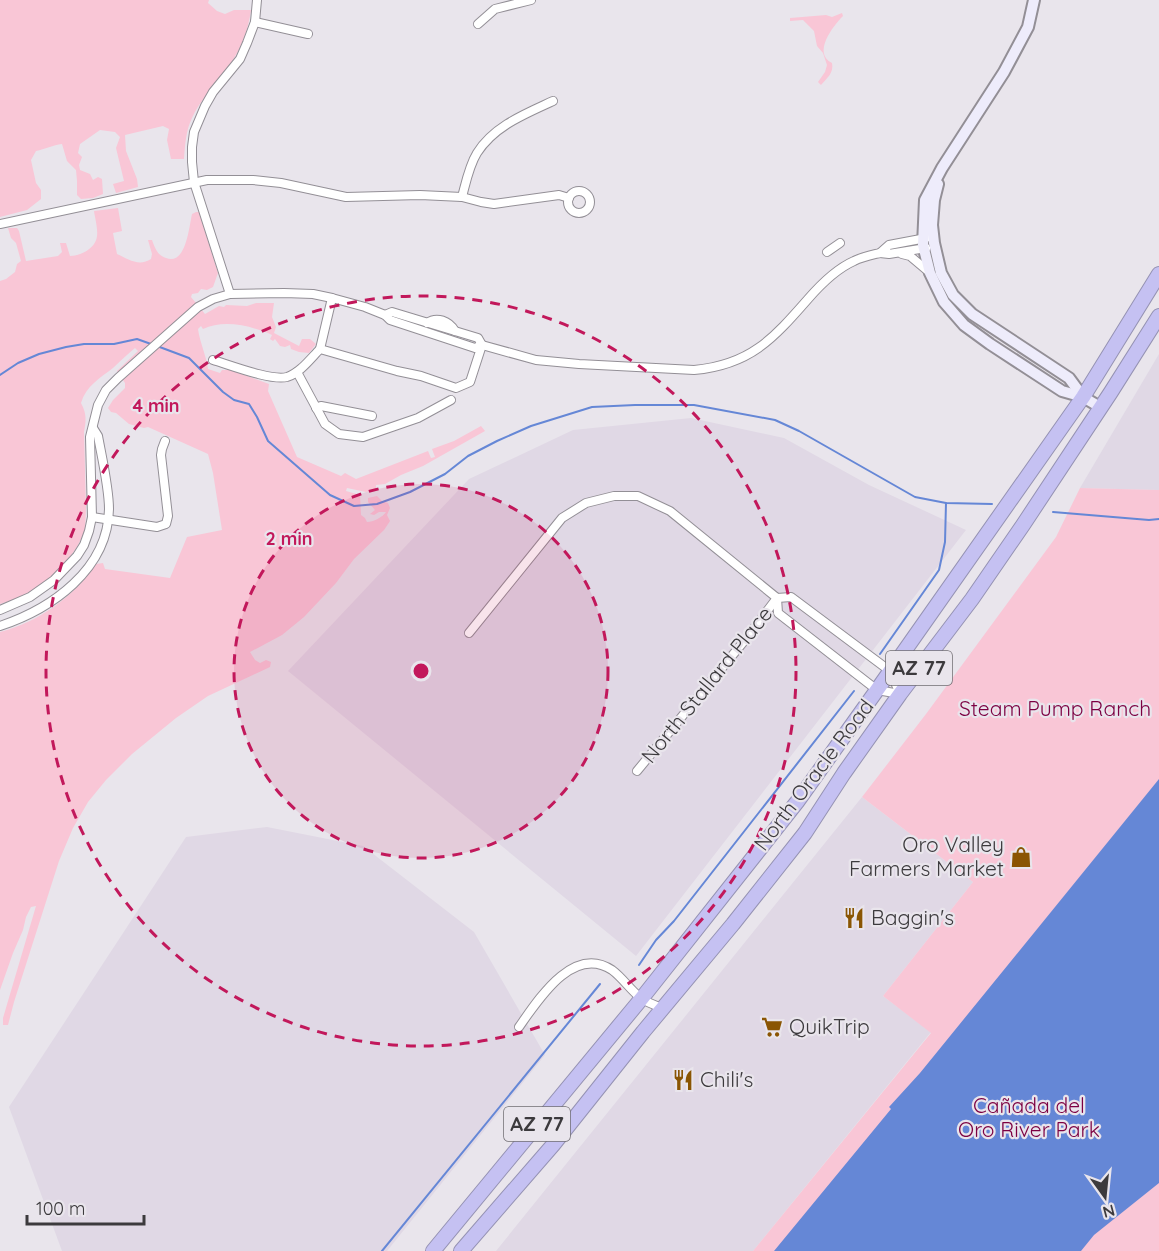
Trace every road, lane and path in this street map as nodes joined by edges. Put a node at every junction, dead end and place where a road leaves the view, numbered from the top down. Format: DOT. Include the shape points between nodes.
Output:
graph roads {
  1 [pos="257,0"];
  2 [pos="531,0"];
  3 [pos="1034,0"];
  4 [pos="255,22"];
  5 [pos="478,24"];
  6 [pos="308,34"];
  7 [pos="553,101"];
  8 [pos="195,182"];
  9 [pos="462,197"];
  10 [pos="569,198"];
  11 [pos="0,224"];
  12 [pos="840,243"];
  13 [pos="929,243"];
  14 [pos="828,252"];
  15 [pos="898,252"];
  16 [pos="880,253"];
  17 [pos="930,273"];
  18 [pos="1159,273"];
  19 [pos="230,294"];
  20 [pos="332,298"];
  21 [pos="385,315"];
  22 [pos="1159,316"];
  23 [pos="482,345"];
  24 [pos="320,349"];
  25 [pos="213,360"];
  26 [pos="297,372"];
  27 [pos="1083,397"];
  28 [pos="451,399"];
  29 [pos="1100,407"];
  30 [pos="316,408"];
  31 [pos="372,416"];
  32 [pos="93,428"];
  33 [pos="165,441"];
  34 [pos="92,517"];
  35 [pos="107,519"];
  36 [pos="777,598"];
  37 [pos="0,610"];
  38 [pos="0,626"];
  39 [pos="469,633"];
  40 [pos="890,671"];
  41 [pos="877,690"];
  42 [pos="900,694"];
  43 [pos="637,771"];
  44 [pos="642,998"];
  45 [pos="664,1009"];
  46 [pos="654,1020"];
  47 [pos="519,1027"];
  48 [pos="433,1251"];
  49 [pos="461,1251"];
  1 -- 4 [label="street"];
  2 -- 5 [label="street" via="495,9"];
  3 -- 13 [label="street" via="1028,27 1004,72 942,168"];
  4 -- 6 [label="street"];
  4 -- 8 [label="street" via="240,59 213,92 200,116 192,147"];
  7 -- 9 [label="street" via="505,125 487,140 469,171"];
  8 -- 9 [label="street" via="253,180 346,197"];
  8 -- 11 [label="street"];
  8 -- 19 [label="street"];
  9 -- 10 [label="street" via="494,204 559,195"];
  12 -- 14 [label="street"];
  13 -- 15 [label="street"];
  13 -- 16 [label="street" via="890,245"];
  13 -- 17 [label="street"];
  13 -- 27 [label="street" via="953,295 972,314 1069,378"];
  15 -- 16 [label="street"];
  15 -- 17 [label="street" via="910,256"];
  16 -- 23 [label="street" via="854,260 835,273 764,345 745,357 710,369 536,360"];
  17 -- 27 [label="street" via="945,302 964,324 1062,391"];
  18 -- 27 [label="highway, North Oracle Road / AZ 77"];
  19 -- 20 [label="street" via="313,294"];
  19 -- 32 [label="street" via="198,307 118,378 98,405"];
  20 -- 21 [label="street"];
  20 -- 24 [label="street"];
  21 -- 23 [label="street" via="475,348"];
  21 -- 23 [label="street" via="392,312 478,338"];
  22 -- 29 [label="highway, North Oracle Road / AZ 77"];
  23 -- 24 [label="street" via="470,382 456,388"];
  24 -- 26 [label="street"];
  25 -- 26 [label="street" via="268,376 287,377"];
  26 -- 30 [label="street"];
  27 -- 29 [label="street"];
  27 -- 40 [label="highway, North Oracle Road / AZ 77"];
  28 -- 30 [label="street" via="418,418 363,437 339,434 325,424"];
  29 -- 42 [label="highway, North Oracle Road / AZ 77" via="972,600"];
  30 -- 31 [label="street"];
  32 -- 34 [label="street"];
  32 -- 35 [label="street" via="99,436 108,498"];
  33 -- 35 [label="street" via="162,455 166,524 157,527"];
  34 -- 35 [label="street"];
  34 -- 37 [label="street" via="84,545 66,569 30,597"];
  35 -- 38 [label="street" via="98,553 84,573 37,611"];
  36 -- 39 [label="street" via="670,511 638,496 614,496 586,503 562,518"];
  36 -- 40 [label="street" via="791,597"];
  36 -- 41 [label="street" via="778,613"];
  36 -- 43 [label="street, North Stallard Place"];
  40 -- 41 [label="highway, North Oracle Road / AZ 77"];
  40 -- 42 [label="street"];
  41 -- 42 [label="street"];
  41 -- 44 [label="highway, North Oracle Road / AZ 77" via="797,802"];
  42 -- 45 [label="highway, North Oracle Road / AZ 77" via="805,833"];
  44 -- 45 [label="street"];
  44 -- 46 [label="street"];
  44 -- 47 [label="street" via="612,970 597,963 582,964 566,971"];
  44 -- 48 [label="highway, North Oracle Road / AZ 77"];
  45 -- 46 [label="highway, North Oracle Road / AZ 77"];
  46 -- 49 [label="highway, North Oracle Road / AZ 77"];
}
